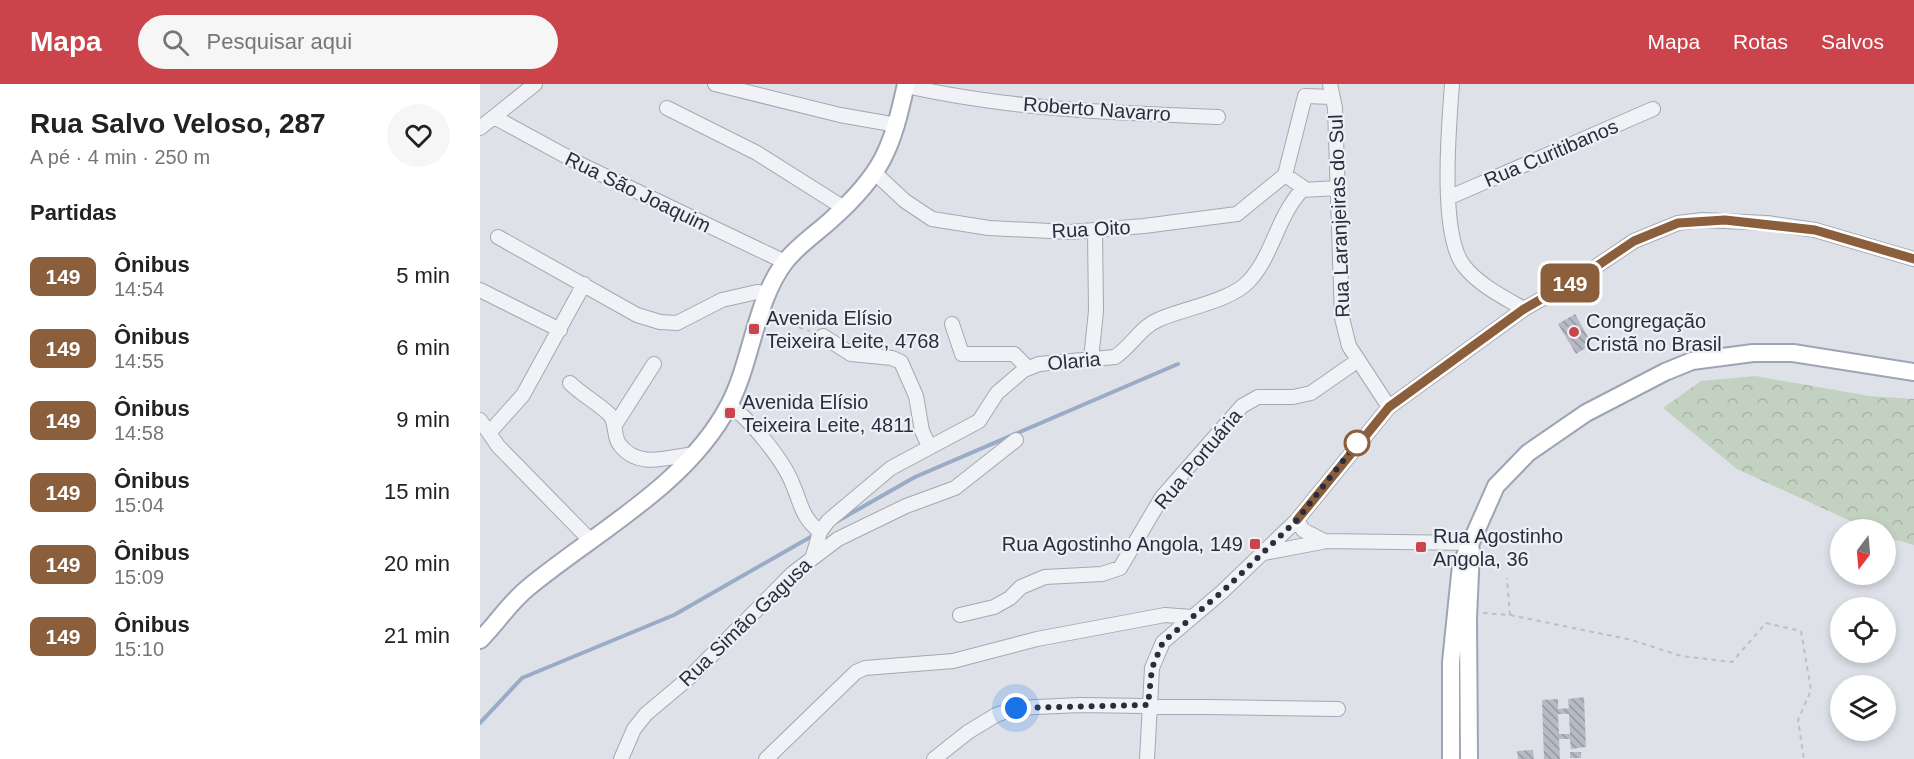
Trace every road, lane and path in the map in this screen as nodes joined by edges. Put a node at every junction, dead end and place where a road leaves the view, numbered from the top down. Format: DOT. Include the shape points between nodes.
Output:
graph roads {
  1 [pos="535,84"];
  2 [pos="715,84"];
  3 [pos="1452,84"];
  4 [pos="906,85"];
  5 [pos="1331,91"];
  6 [pos="667,108"];
  7 [pos="1653,109"];
  8 [pos="494,117"];
  9 [pos="1218,117"];
  10 [pos="897,126"];
  11 [pos="480,128"];
  12 [pos="876,174"];
  13 [pos="1285,175"];
  14 [pos="1304,188"];
  15 [pos="1338,188"];
  16 [pos="1450,197"];
  17 [pos="844,208"];
  18 [pos="1095,231"];
  19 [pos="498,237"];
  20 [pos="1914,259"];
  21 [pos="784,262"];
  22 [pos="584,284"];
  23 [pos="480,290"];
  24 [pos="768,293"];
  25 [pos="1524,309"];
  26 [pos="762,315"];
  27 [pos="952,324"];
  28 [pos="560,330"];
  29 [pos="823,336"];
  30 [pos="1091,359"];
  31 [pos="1357,361"];
  32 [pos="654,364"];
  33 [pos="1028,368"];
  34 [pos="1914,372"];
  35 [pos="570,383"];
  36 [pos="729,405"];
  37 [pos="1389,407"];
  38 [pos="480,420"];
  39 [pos="615,425"];
  40 [pos="489,433"];
  41 [pos="1016,440"];
  42 [pos="929,447"];
  43 [pos="694,454"];
  44 [pos="1297,520"];
  45 [pos="820,532"];
  46 [pos="590,540"];
  47 [pos="1324,541"];
  48 [pos="1471,543"];
  49 [pos="1263,554"];
  50 [pos="813,556"];
  51 [pos="1507,578"];
  52 [pos="1468,612"];
  53 [pos="960,615"];
  54 [pos="1510,615"];
  55 [pos="1192,617"];
  56 [pos="481,636"];
  57 [pos="1148,705"];
  58 [pos="1338,709"];
  59 [pos="621,759"];
  60 [pos="766,759"];
  61 [pos="934,759"];
  62 [pos="1147,759"];
  63 [pos="1451,759"];
  64 [pos="1469,759"];
  65 [pos="1804,759"];
  1 -- 8 [label="street"];
  2 -- 10 [label="street"];
  3 -- 16 [label="street"];
  4 -- 9 [label="street, Roberto Navarro" via="1066,109"];
  4 -- 10 [label="main road"];
  5 -- 13 [label="street" via="1305,96"];
  5 -- 15 [label="street, Rua Laranjeiras do Sul"];
  6 -- 17 [label="street" via="757,153"];
  7 -- 16 [label="street, Rua Curitibanos"];
  8 -- 11 [label="street"];
  8 -- 21 [label="street, Rua São Joaquim" via="582,165"];
  10 -- 12 [label="main road"];
  12 -- 17 [label="main road"];
  12 -- 18 [label="street, Rua Oito" via="905,201 938,220 1034,231"];
  13 -- 14 [label="street"];
  13 -- 18 [label="street, Rua Oito" via="1237,214"];
  14 -- 15 [label="street"];
  14 -- 30 [label="street, Olaria" via="1284,213 1262,263 1243,287 1153,322 1115,357"];
  15 -- 31 [label="street, Rua Laranjeiras do Sul" via="1340,301 1345,336"];
  16 -- 25 [label="street" via="1452,240 1463,265 1485,285"];
  17 -- 21 [label="main road"];
  18 -- 30 [label="street" via="1096,311"];
  19 -- 22 [label="street"];
  20 -- 25 [label="street" via="1815,230 1725,220 1686,222 1634,241"];
  21 -- 24 [label="main road"];
  22 -- 24 [label="street" via="637,315 668,324 686,320 722,300"];
  22 -- 28 [label="street"];
  23 -- 28 [label="street"];
  24 -- 26 [label="main road"];
  25 -- 37 [label="street"];
  26 -- 29 [label="path"];
  26 -- 36 [label="main road"];
  27 -- 33 [label="street" via="962,354 1014,354"];
  28 -- 40 [label="street" via="523,395"];
  29 -- 42 [label="street" via="851,354 901,362 916,396"];
  30 -- 33 [label="street, Olaria"];
  31 -- 37 [label="street, Rua Laranjeiras do Sul"];
  31 -- 53 [label="street, Rua Portuária" via="1311,393 1258,397 1242,406 1162,497 1127,559 1117,569 1102,574 1045,578 1021,587 994,607"];
  32 -- 39 [label="street"];
  33 -- 42 [label="street, Olaria" via="997,393 979,421"];
  34 -- 48 [label="main road" via="1793,353 1753,352 1701,360 1665,372 1586,413 1528,453 1496,486"];
  35 -- 39 [label="street" via="611,417"];
  36 -- 43 [label="main road"];
  36 -- 45 [label="street" via="747,417 780,463 793,483 802,512"];
  37 -- 44 [label="street"];
  38 -- 40 [label="street"];
  39 -- 43 [label="street" via="621,446 645,459 657,461"];
  40 -- 46 [label="street"];
  41 -- 50 [label="street, Rua Simão Gagusa" via="955,488 876,519"];
  42 -- 45 [label="street, Olaria" via="891,468"];
  43 -- 46 [label="main road" via="650,495"];
  44 -- 47 [label="street" via="1303,530"];
  44 -- 49 [label="street"];
  45 -- 50 [label="street, Olaria"];
  46 -- 56 [label="main road" via="527,589"];
  47 -- 48 [label="street"];
  47 -- 49 [label="street"];
  48 -- 52 [label="main road"];
  48 -- 63 [label="main road" via="1461,565 1453,629"];
  49 -- 55 [label="street"];
  50 -- 59 [label="street, Rua Simão Gagusa" via="646,714 634,729"];
  51 -- 54 [label="path"];
  52 -- 54 [label="path"];
  52 -- 64 [label="main road"];
  54 -- 65 [label="path" via="1632,640 1681,656 1732,662 1766,623 1801,631 1811,690 1798,720"];
  55 -- 57 [label="street" via="1159,649 1152,668"];
  55 -- 60 [label="street" via="1165,615 1037,639 953,661 865,668 856,672"];
  57 -- 58 [label="street"];
  57 -- 61 [label="street" via="1016,708 968,732"];
  57 -- 62 [label="street"];
}
